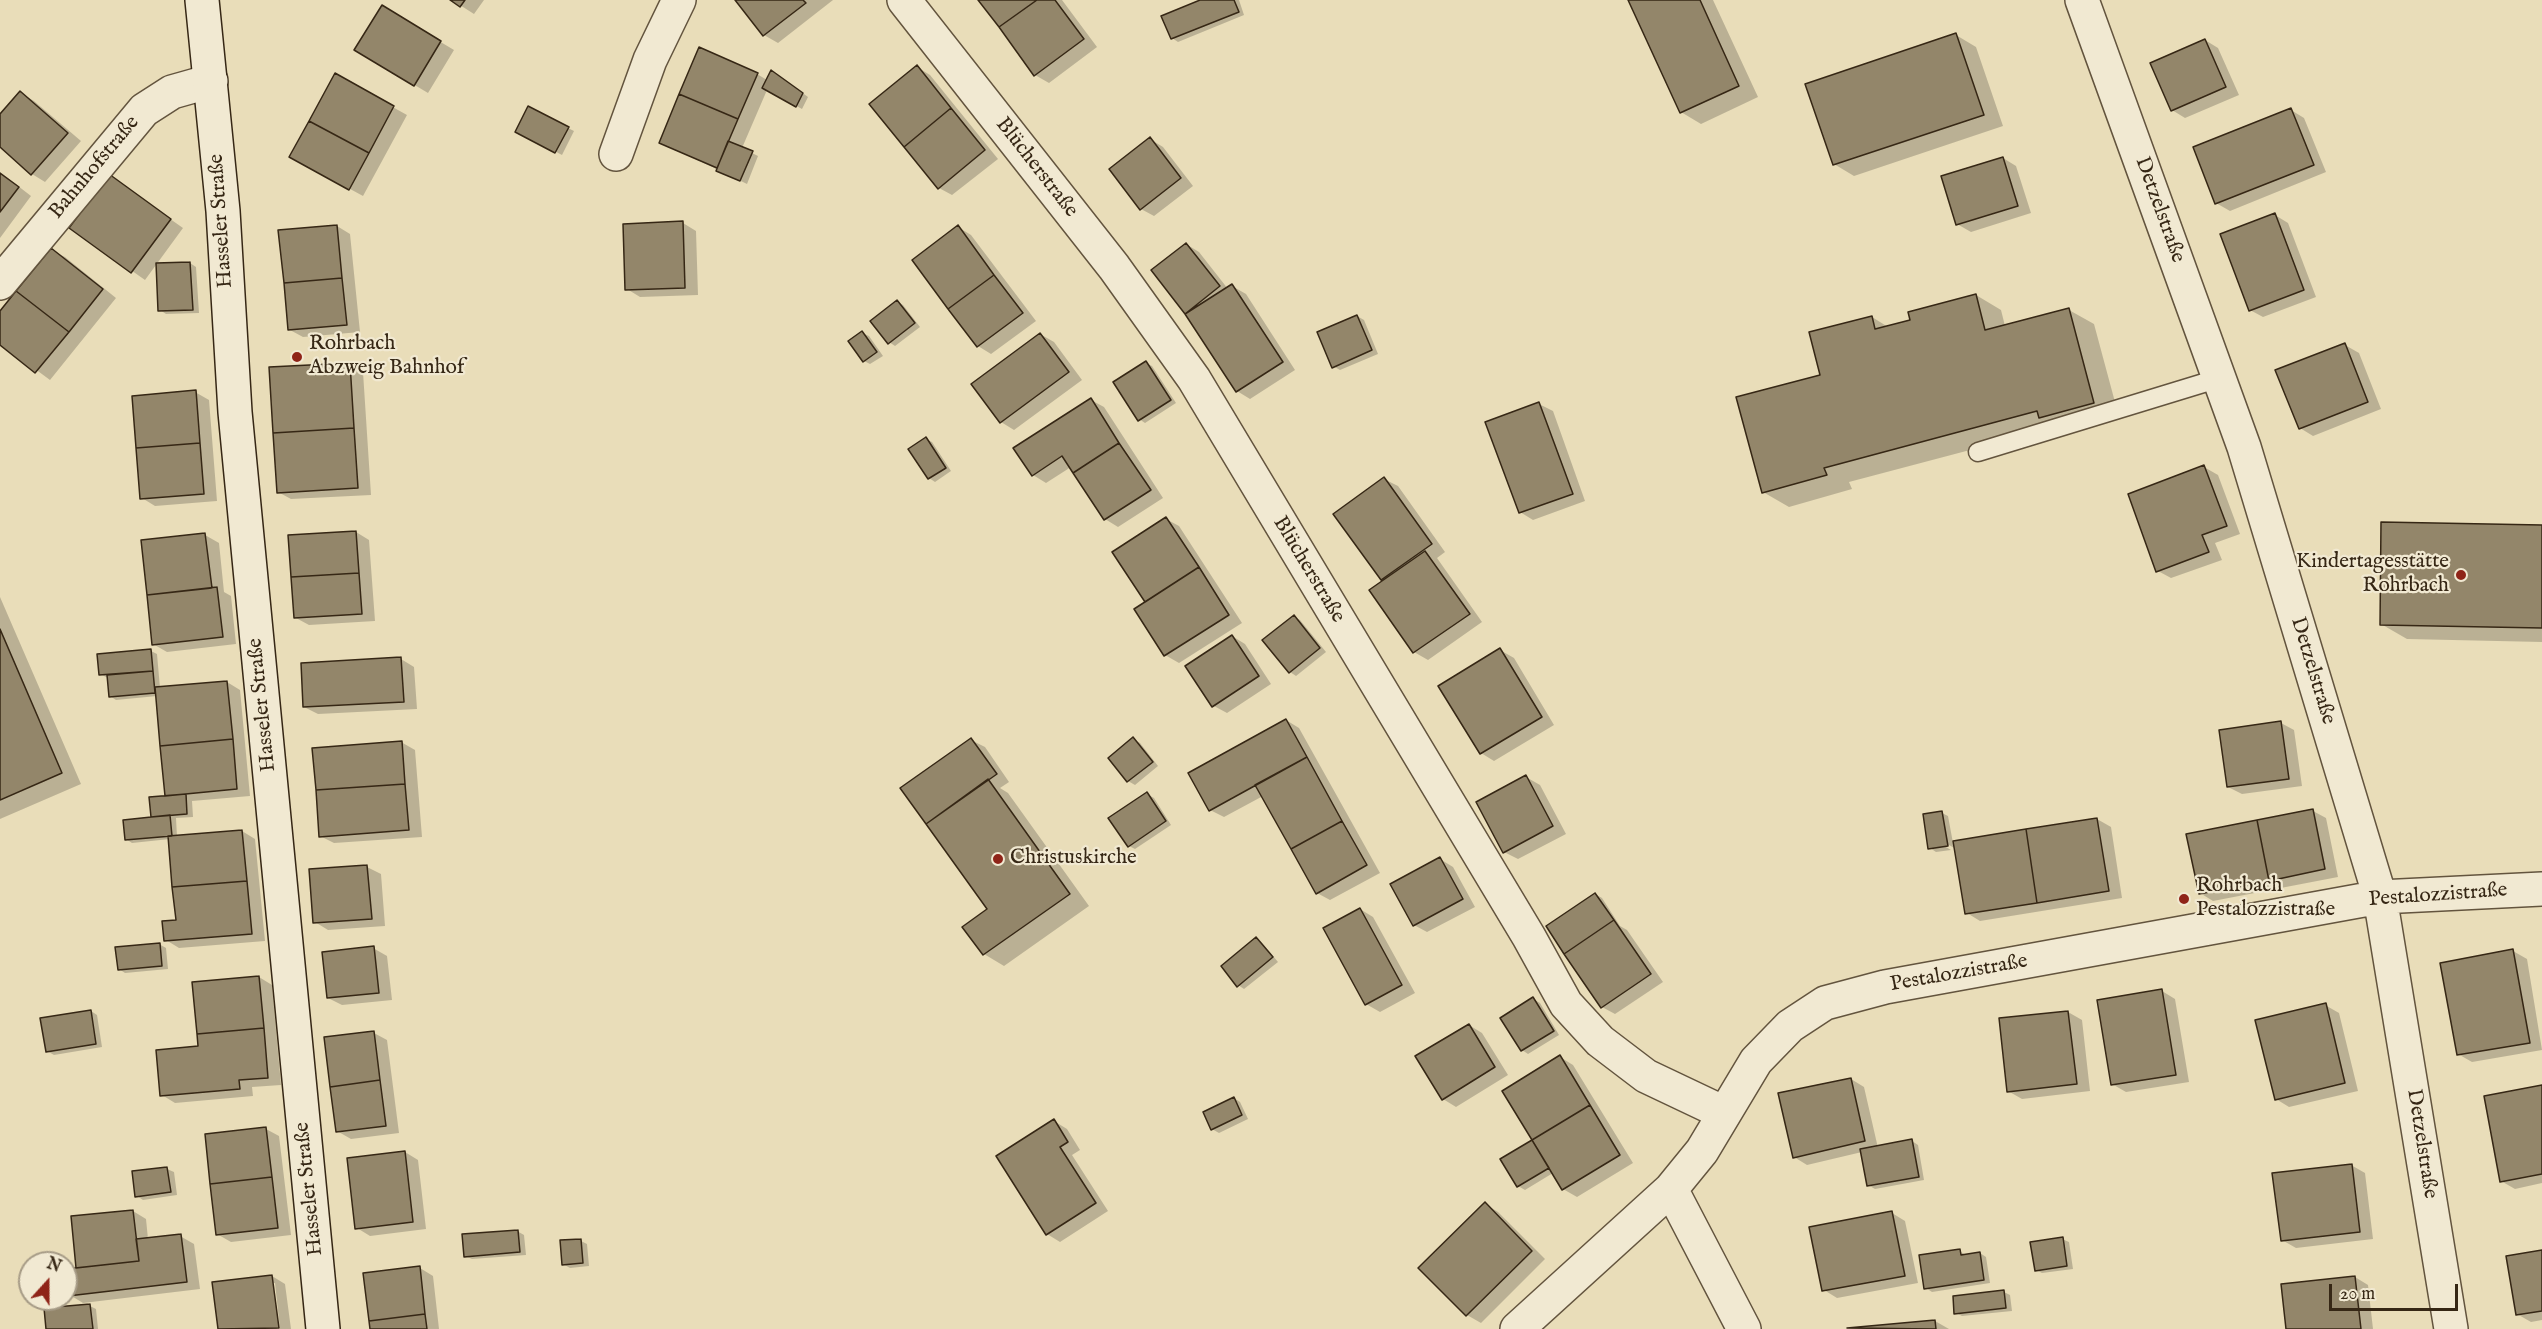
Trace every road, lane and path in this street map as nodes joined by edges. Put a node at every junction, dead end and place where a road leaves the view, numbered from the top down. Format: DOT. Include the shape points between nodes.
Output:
graph roads {
  1 [pos="202,0"];
  2 [pos="679,0"];
  3 [pos="904,0"];
  4 [pos="2082,0"];
  5 [pos="211,81"];
  6 [pos="616,154"];
  7 [pos="0,283"];
  8 [pos="2220,378"];
  9 [pos="1978,452"];
  10 [pos="2542,889"];
  11 [pos="2380,897"];
  12 [pos="1724,1113"];
  13 [pos="1671,1189"];
  14 [pos="323,1329"];
  15 [pos="1517,1329"];
  16 [pos="1744,1329"];
  17 [pos="2451,1329"];
  1 -- 5 [label="street, Hasseler Straße"];
  2 -- 6 [label="street" via="650,60"];
  3 -- 12 [label="street, Blücherstraße" via="1114,267 1194,380 1566,1004 1600,1041 1646,1076"];
  4 -- 8 [label="street, Detzelstraße"];
  5 -- 7 [label="street, Bahnhofstraße" via="172,92 144,110"];
  5 -- 14 [label="street, Hasseler Straße" via="236,424"];
  8 -- 9 [label="lane"];
  8 -- 11 [label="street, Detzelstraße"];
  10 -- 11 [label="street, Pestalozzistraße"];
  11 -- 12 [label="street, Pestalozzistraße" via="1885,987 1826,1003 1790,1026 1756,1061"];
  11 -- 17 [label="street, Detzelstraße"];
  12 -- 13 [label="street, Pestalozzistraße" via="1702,1151"];
  13 -- 15 [label="street, Pestalozzistraße"];
  13 -- 16 [label="street"];
}
